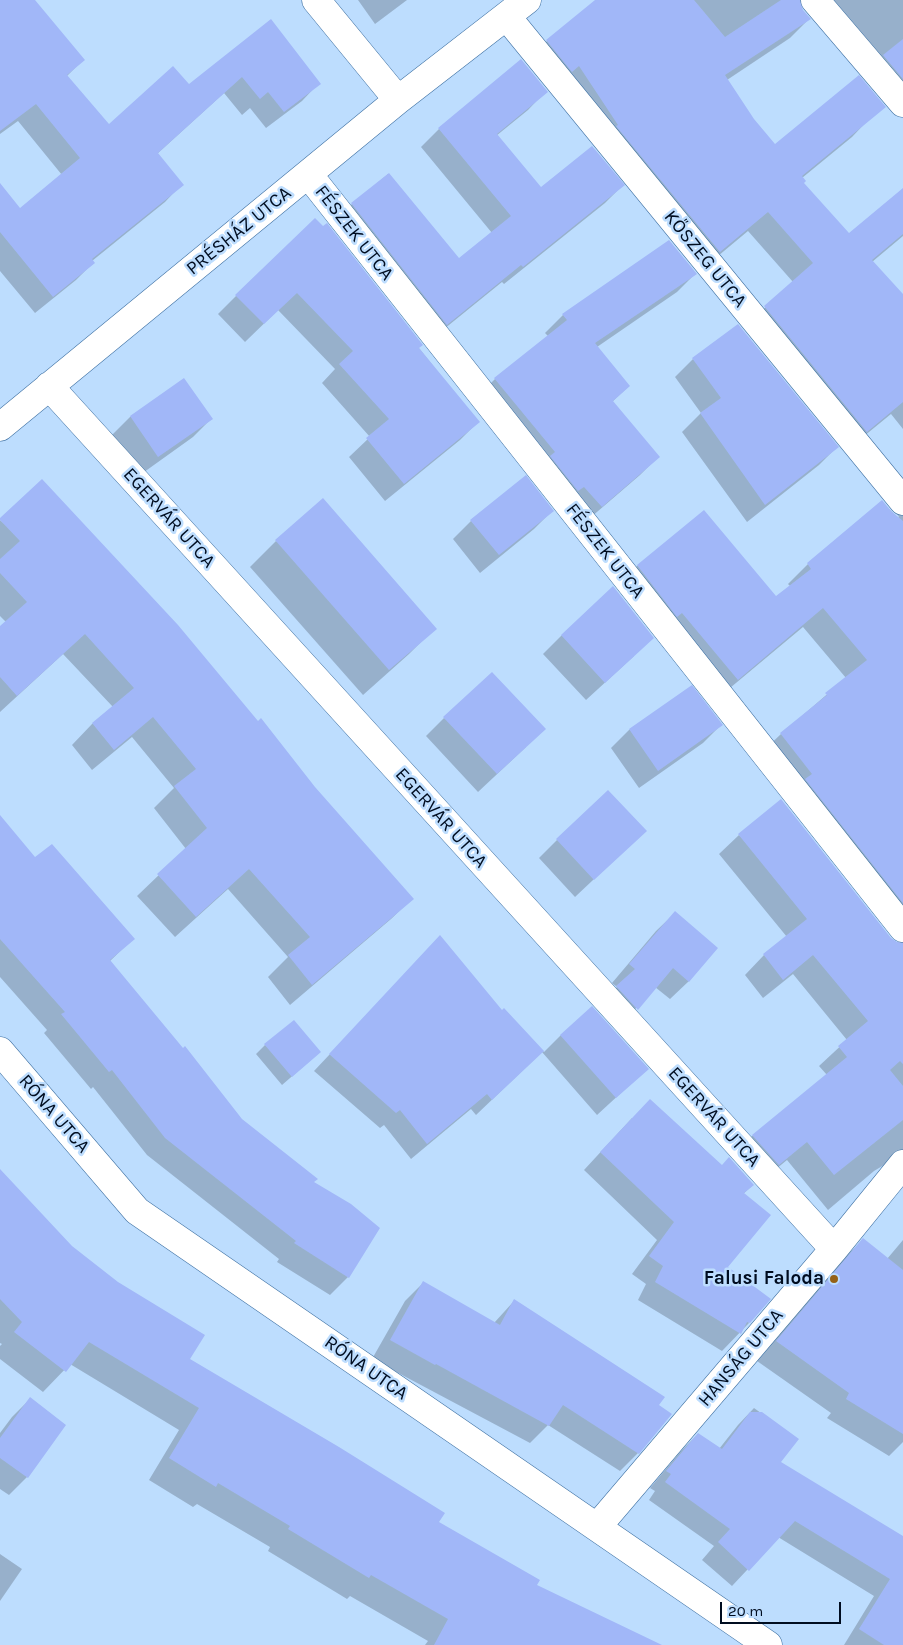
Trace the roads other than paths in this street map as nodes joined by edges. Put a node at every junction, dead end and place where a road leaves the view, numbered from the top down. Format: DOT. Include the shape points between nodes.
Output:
graph roads {
  1 [pos="316,0"];
  2 [pos="815,0"];
  3 [pos="517,8"];
  4 [pos="398,100"];
  5 [pos="903,103"];
  6 [pos="308,174"];
  7 [pos="49,386"];
  8 [pos="0,427"];
  9 [pos="903,501"];
  10 [pos="903,928"];
  11 [pos="0,1051"];
  12 [pos="903,1164"];
  13 [pos="834,1249"];
  14 [pos="597,1527"];
  15 [pos="768,1645"];
  1 -- 4 [label="street"];
  2 -- 5 [label="street"];
  3 -- 4 [label="street, PRÉSHÁZ UTCA"];
  3 -- 9 [label="street, KŐSZEG UTCA"];
  4 -- 6 [label="street, PRÉSHÁZ UTCA"];
  6 -- 7 [label="street, PRÉSHÁZ UTCA"];
  6 -- 10 [label="street, FÉSZEK UTCA"];
  7 -- 8 [label="street, PRÉSHÁZ UTCA"];
  7 -- 13 [label="street, EGERVÁR UTCA"];
  11 -- 14 [label="street, RÓNA UTCA" via="137,1211"];
  12 -- 13 [label="street, HANSÁG UTCA"];
  13 -- 14 [label="street, HANSÁG UTCA"];
  14 -- 15 [label="street, RÓNA UTCA"];
}
